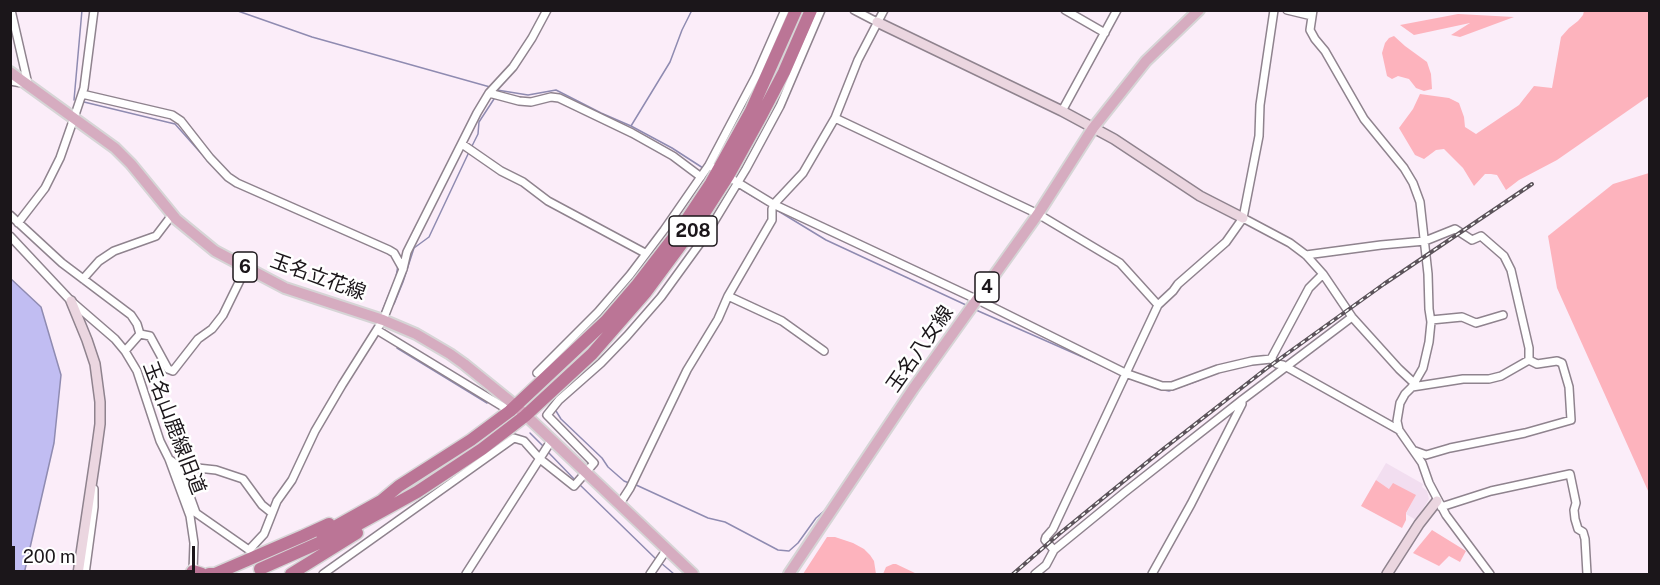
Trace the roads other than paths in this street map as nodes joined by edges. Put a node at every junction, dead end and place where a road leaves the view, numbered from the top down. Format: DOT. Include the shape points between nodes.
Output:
graph roads {
  1 [pos="10,10"];
  2 [pos="94,10"];
  3 [pos="547,10"];
  4 [pos="785,10"];
  5 [pos="796,10"];
  6 [pos="811,10"];
  7 [pos="821,10"];
  8 [pos="854,10"];
  9 [pos="884,10"];
  10 [pos="1065,10"];
  11 [pos="1117,10"];
  12 [pos="1199,10"];
  13 [pos="1274,10"];
  14 [pos="1287,10"];
  15 [pos="1313,13"];
  16 [pos="878,22"];
  17 [pos="1105,33"];
  18 [pos="10,72"];
  19 [pos="10,81"];
  20 [pos="28,84"];
  21 [pos="490,92"];
  22 [pos="82,94"];
  23 [pos="1062,111"];
  24 [pos="835,118"];
  25 [pos="73,122"];
  26 [pos="1093,128"];
  27 [pos="462,144"];
  28 [pos="723,173"];
  29 [pos="700,177"];
  30 [pos="774,204"];
  31 [pos="1038,214"];
  32 [pos="10,215"];
  33 [pos="172,215"];
  34 [pos="1243,218"];
  35 [pos="18,223"];
  36 [pos="10,236"];
  37 [pos="1425,241"];
  38 [pos="645,254"];
  39 [pos="1306,255"];
  40 [pos="246,268"];
  41 [pos="403,269"];
  42 [pos="1323,274"];
  43 [pos="83,279"];
  44 [pos="728,296"];
  45 [pos="978,300"];
  46 [pos="71,301"];
  47 [pos="1158,305"];
  48 [pos="1503,315"];
  49 [pos="1352,317"];
  50 [pos="1431,320"];
  51 [pos="380,325"];
  52 [pos="140,334"];
  53 [pos="124,351"];
  54 [pos="824,351"];
  55 [pos="1271,359"];
  56 [pos="1529,360"];
  57 [pos="1285,367"];
  58 [pos="537,373"];
  59 [pos="1125,373"];
  60 [pos="1413,385"];
  61 [pos="1242,400"];
  62 [pos="513,409"];
  63 [pos="525,416"];
  64 [pos="1398,430"];
  65 [pos="551,441"];
  66 [pos="1415,451"];
  67 [pos="169,459"];
  68 [pos="540,459"];
  69 [pos="179,466"];
  70 [pos="586,473"];
  71 [pos="91,478"];
  72 [pos="399,486"];
  73 [pos="417,492"];
  74 [pos="1439,504"];
  75 [pos="619,505"];
  76 [pos="272,513"];
  77 [pos="667,549"];
  78 [pos="1054,550"];
  79 [pos="255,572"];
  80 [pos="78,574"];
  81 [pos="85,574"];
  82 [pos="203,574"];
  83 [pos="291,574"];
  84 [pos="323,574"];
  85 [pos="466,574"];
  86 [pos="650,574"];
  87 [pos="693,574"];
  88 [pos="789,574"];
  89 [pos="1035,574"];
  90 [pos="1152,574"];
  91 [pos="1388,574"];
  92 [pos="1490,574"];
  93 [pos="1587,574"];
  1 -- 20 [label="street"];
  2 -- 22 [label="street"];
  3 -- 21 [label="street" via="513,68"];
  4 -- 28 [label="street" via="756,76"];
  5 -- 28 [label="highway, 208"];
  6 -- 28 [label="highway, 208" via="783,72"];
  7 -- 28 [label="street" via="780,106"];
  8 -- 16 [label="street"];
  9 -- 16 [label="street"];
  10 -- 17 [label="street"];
  11 -- 17 [label="street"];
  12 -- 26 [label="main road, 玉名八女線 / 4" via="1146,61"];
  13 -- 34 [label="street" via="1259,136"];
  14 -- 15 [label="street"];
  15 -- 37 [label="street" via="1310,30 1315,39 1364,119 1413,183 1420,202"];
  16 -- 23 [label="street"];
  16 -- 24 [label="street"];
  17 -- 23 [label="street"];
  18 -- 20 [label="main road, 玉名立花線 / 6"];
  19 -- 20 [label="street"];
  20 -- 25 [label="main road, 玉名立花線 / 6"];
  21 -- 27 [label="street"];
  21 -- 29 [label="street" via="519,101 559,98 632,133"];
  22 -- 25 [label="street"];
  22 -- 41 [label="street" via="172,115 237,183 389,250"];
  23 -- 26 [label="street"];
  24 -- 30 [label="street" via="803,173"];
  24 -- 31 [label="street"];
  25 -- 33 [label="main road, 玉名立花線 / 6" via="115,148"];
  25 -- 35 [label="street" via="45,188"];
  26 -- 31 [label="main road, 玉名八女線 / 4"];
  26 -- 34 [label="street" via="1200,196"];
  27 -- 38 [label="street" via="548,201"];
  27 -- 41 [label="street" via="407,252"];
  28 -- 29 [label="street"];
  28 -- 30 [label="street"];
  28 -- 62 [label="highway, 208" via="606,321"];
  28 -- 63 [label="highway, 208" via="690,235 646,292 592,354"];
  28 -- 70 [label="street" via="706,235 661,297 547,415 594,463"];
  29 -- 38 [label="street"];
  30 -- 44 [label="street" via="772,219"];
  30 -- 45 [label="street"];
  31 -- 45 [label="main road, 玉名八女線 / 4"];
  31 -- 47 [label="street" via="1120,263"];
  32 -- 35 [label="street"];
  33 -- 40 [label="main road, 玉名立花線 / 6" via="215,251"];
  33 -- 43 [label="street" via="156,236 114,251"];
  34 -- 39 [label="street"];
  34 -- 47 [label="street" via="1226,242"];
  35 -- 43 [label="street"];
  36 -- 46 [label="street, 玉名山鹿線旧道"];
  37 -- 39 [label="street"];
  37 -- 50 [label="street"];
  37 -- 56 [label="street" via="1455,229 1473,240 1481,236 1504,256 1511,270"];
  38 -- 58 [label="street" via="598,312"];
  39 -- 42 [label="street"];
  40 -- 51 [label="main road, 玉名立花線 / 6" via="285,288"];
  40 -- 52 [label="street" via="223,315 173,371 168,369 150,336"];
  41 -- 51 [label="street"];
  42 -- 49 [label="street"];
  42 -- 55 [label="street" via="1309,288"];
  43 -- 52 [label="street" via="131,315"];
  44 -- 54 [label="street" via="782,321"];
  44 -- 75 [label="street"];
  45 -- 59 [label="street"];
  45 -- 88 [label="main road, 玉名八女線 / 4"];
  46 -- 53 [label="street, 玉名山鹿線旧道"];
  46 -- 71 [label="street" via="99,384 100,424"];
  47 -- 59 [label="street"];
  48 -- 50 [label="street" via="1476,323 1462,317"];
  49 -- 57 [label="street"];
  49 -- 60 [label="street"];
  50 -- 60 [label="street" via="1423,368"];
  51 -- 62 [label="street"];
  51 -- 62 [label="main road, 玉名立花線 / 6" via="416,334 450,354"];
  51 -- 76 [label="street" via="336,394"];
  52 -- 53 [label="street"];
  53 -- 67 [label="street, 玉名山鹿線旧道" via="136,371"];
  55 -- 57 [label="street"];
  55 -- 59 [label="street" via="1218,369 1172,386"];
  56 -- 60 [label="street" via="1489,379"];
  56 -- 66 [label="street" via="1537,364 1562,363 1569,387 1570,420 1426,455"];
  57 -- 61 [label="street"];
  57 -- 64 [label="street"];
  59 -- 78 [label="street" via="1046,537"];
  60 -- 64 [label="street" via="1400,404"];
  61 -- 78 [label="street"];
  61 -- 90 [label="street"];
  62 -- 63 [label="main road"];
  62 -- 72 [label="highway, 208"];
  63 -- 65 [label="main road"];
  63 -- 73 [label="highway, 208"];
  64 -- 66 [label="street"];
  65 -- 68 [label="street"];
  65 -- 70 [label="main road"];
  66 -- 74 [label="street"];
  67 -- 69 [label="street"];
  67 -- 82 [label="street, 玉名山鹿線旧道" via="190,516"];
  68 -- 70 [label="street" via="574,486"];
  68 -- 84 [label="street" via="524,441 514,438"];
  68 -- 85 [label="street"];
  69 -- 76 [label="street" via="216,470 243,479"];
  69 -- 76 [label="street" via="196,513 249,550 264,534"];
  70 -- 75 [label="main road"];
  71 -- 80 [label="street"];
  71 -- 81 [label="street" via="94,507"];
  72 -- 79 [label="highway, 208" via="381,501"];
  72 -- 82 [label="highway" via="303,536"];
  73 -- 79 [label="highway, 208" via="348,530"];
  73 -- 83 [label="highway"];
  74 -- 91 [label="street" via="1419,524"];
  74 -- 92 [label="street"];
  74 -- 93 [label="street" via="1570,474 1575,519 1585,539"];
  75 -- 77 [label="main road"];
  77 -- 86 [label="street"];
  77 -- 87 [label="main road"];
  78 -- 89 [label="street" via="1046,565"];
}
